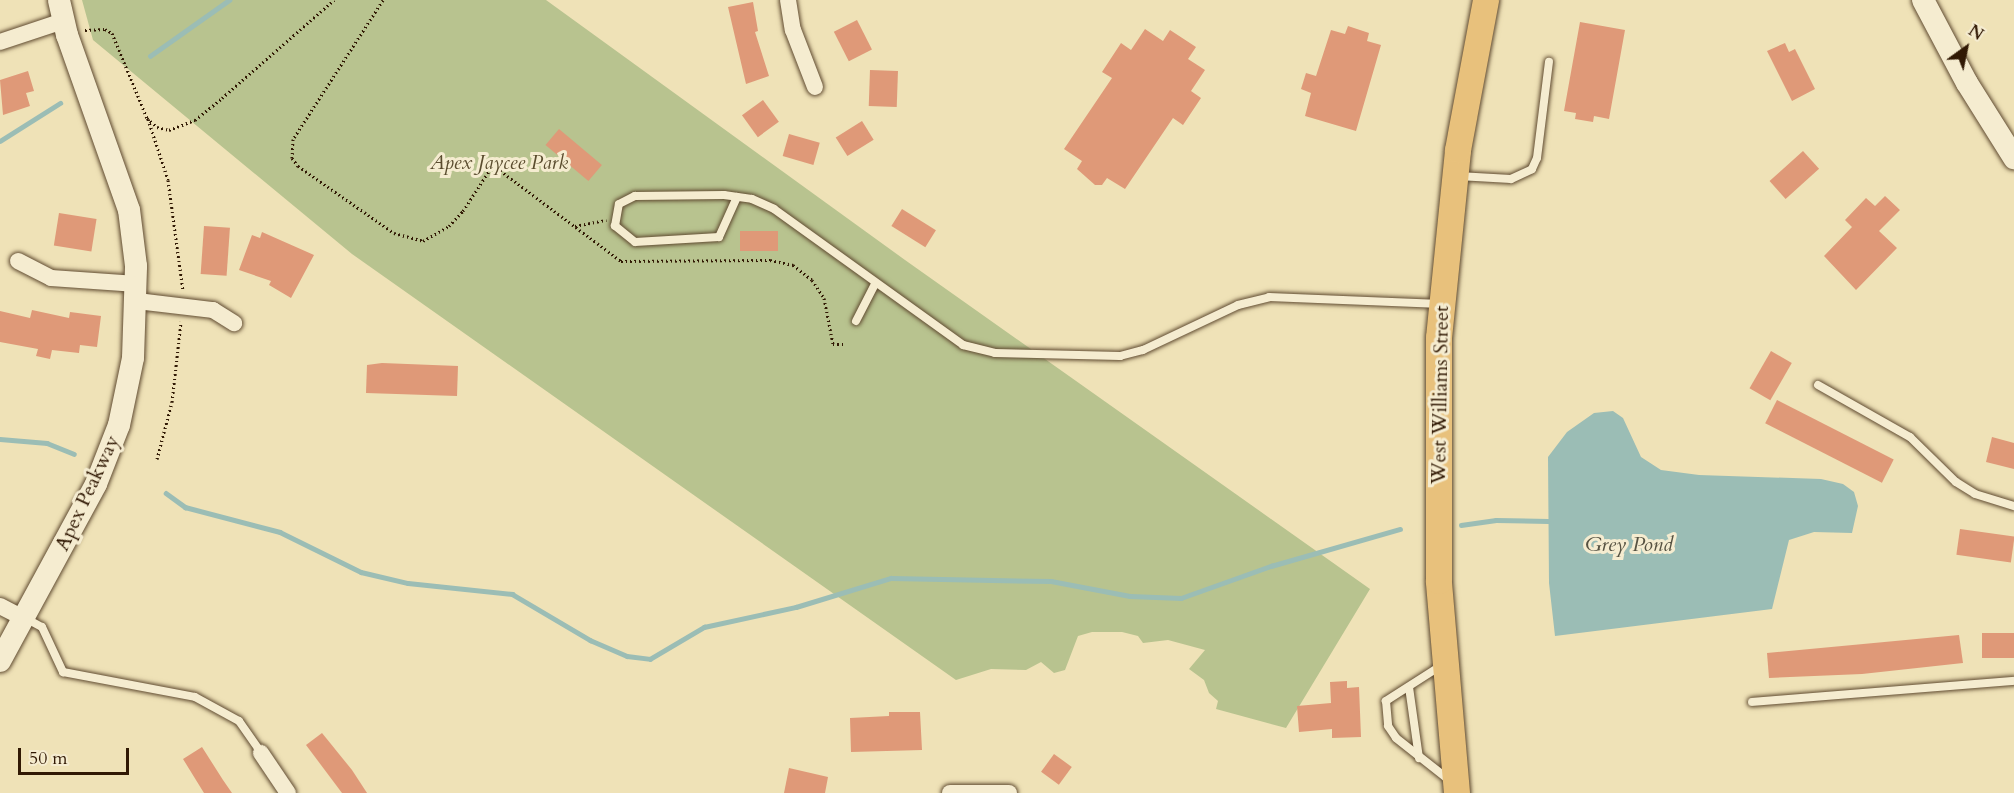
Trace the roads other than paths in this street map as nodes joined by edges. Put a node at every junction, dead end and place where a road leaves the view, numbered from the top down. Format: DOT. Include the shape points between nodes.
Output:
graph roads {
  1 [pos="788,0"];
  2 [pos="1486,0"];
  3 [pos="1923,0"];
  4 [pos="67,18"];
  5 [pos="0,42"];
  6 [pos="1549,62"];
  7 [pos="816,87"];
  8 [pos="2014,158"];
  9 [pos="1455,176"];
  10 [pos="737,197"];
  11 [pos="18,261"];
  12 [pos="875,284"];
  13 [pos="137,293"];
  14 [pos="1441,304"];
  15 [pos="856,321"];
  16 [pos="234,323"];
  17 [pos="1818,385"];
  18 [pos="2014,506"];
  19 [pos="0,606"];
  20 [pos="24,618"];
  21 [pos="0,661"];
  22 [pos="1444,663"];
  23 [pos="2014,681"];
  24 [pos="1409,687"];
  25 [pos="1752,702"];
  26 [pos="261,753"];
  27 [pos="1419,758"];
  28 [pos="1459,787"];
  29 [pos="288,793"];
  30 [pos="950,793"];
  31 [pos="1009,793"];
  1 -- 7 [label="street" via="793,30"];
  2 -- 9 [label="main road, West Williams Street"];
  3 -- 8 [label="main road" via="1967,83"];
  4 -- 5 [label="street"];
  4 -- 13 [label="main road, Apex Peakway" via="129,210"];
  6 -- 9 [label="lane" via="1537,158 1532,169 1512,179"];
  9 -- 14 [label="main road, West Williams Street"];
  10 -- 10 [label="lane" via="635,196 619,204 615,226 635,242 718,237"];
  10 -- 12 [label="lane" via="774,209"];
  11 -- 13 [label="street" via="51,278"];
  12 -- 14 [label="lane" via="963,345 995,353 1059,357 1120,356 1143,350 1238,305 1269,297"];
  12 -- 15 [label="lane"];
  13 -- 16 [label="street" via="213,310"];
  13 -- 20 [label="main road, Apex Peakway" via="133,358 119,424 96,484"];
  14 -- 22 [label="main road, West Williams Street" via="1437,483"];
  17 -- 18 [label="lane" via="1910,437 1956,482 1975,494"];
  19 -- 20 [label="street"];
  20 -- 21 [label="main road, Apex Peakway"];
  20 -- 26 [label="lane" via="42,627 63,672 195,697 239,721"];
  22 -- 24 [label="lane"];
  22 -- 28 [label="main road, West Williams Street"];
  23 -- 25 [label="lane"];
  24 -- 27 [label="lane"];
  24 -- 27 [label="lane" via="1386,701 1388,726"];
  26 -- 29 [label="street"];
  27 -- 28 [label="lane"];
  30 -- 31 [label="street"];
}
